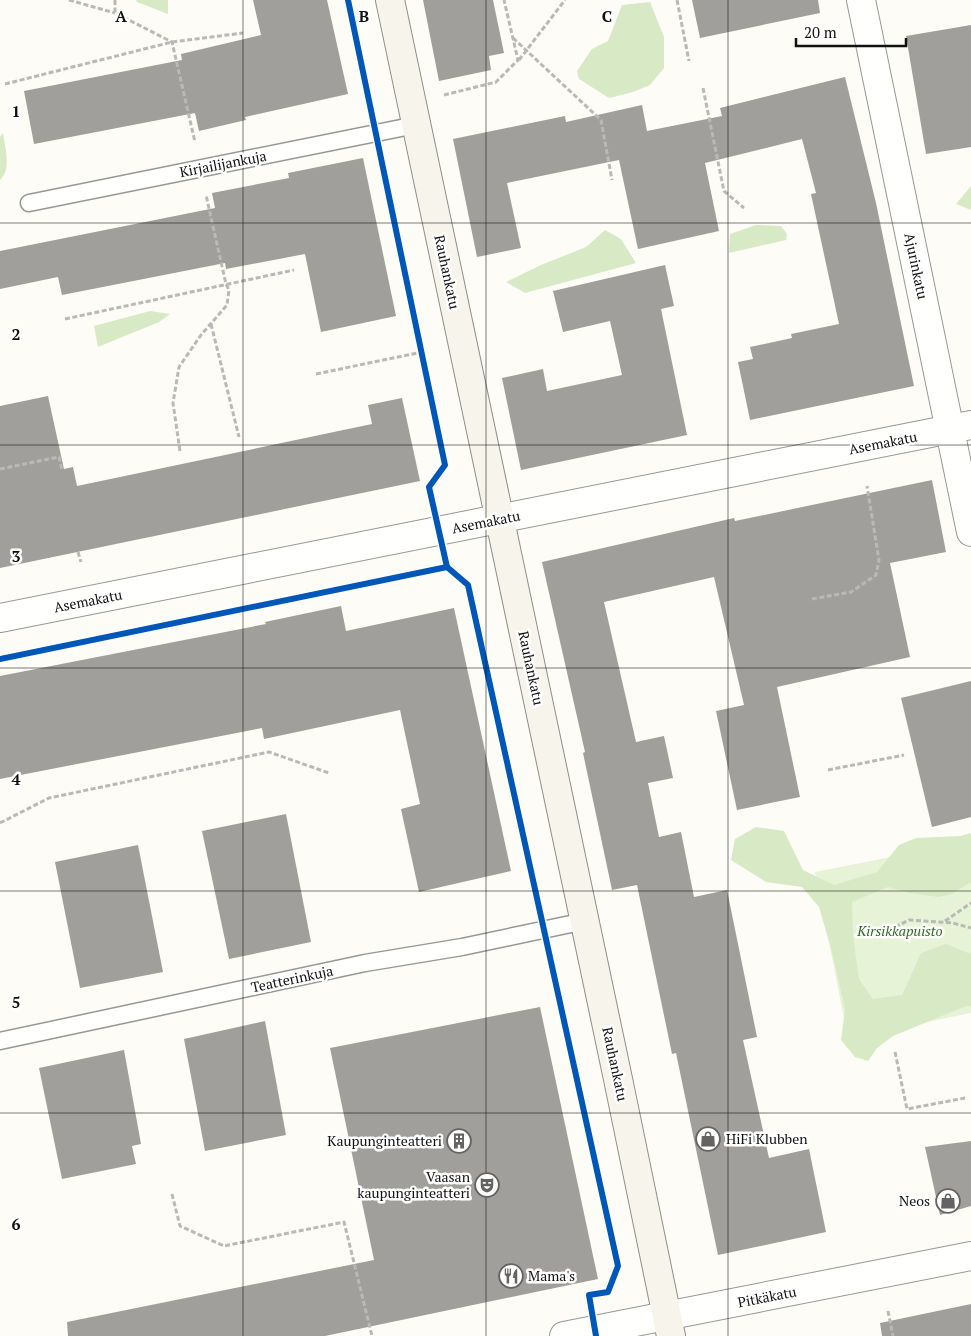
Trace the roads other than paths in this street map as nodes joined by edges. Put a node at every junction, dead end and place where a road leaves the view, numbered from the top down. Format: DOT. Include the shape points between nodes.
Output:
graph roads {
  1 [pos="390,0"];
  2 [pos="861,0"];
  3 [pos="416,125"];
  4 [pos="29,203"];
  5 [pos="960,427"];
  6 [pos="500,520"];
  7 [pos="971,532"];
  8 [pos="0,618"];
  9 [pos="585,921"];
  10 [pos="0,1041"];
  11 [pos="971,1256"];
  12 [pos="669,1326"];
  13 [pos="564,1336"];
  1 -- 3 [label="street, Rauhankatu"];
  2 -- 5 [label="street, Ajurinkatu"];
  3 -- 4 [label="lane, Kirjailijankuja"];
  3 -- 6 [label="street, Rauhankatu"];
  5 -- 6 [label="street, Asemakatu"];
  5 -- 7 [label="street, Ajurinkatu"];
  6 -- 8 [label="street, Asemakatu"];
  6 -- 9 [label="street, Rauhankatu"];
  9 -- 10 [label="lane, Teatterinkuja" via="365,963"];
  9 -- 12 [label="street, Rauhankatu"];
  11 -- 12 [label="street, Pitkäkatu"];
  12 -- 13 [label="street, Pitkäkatu"];
}
